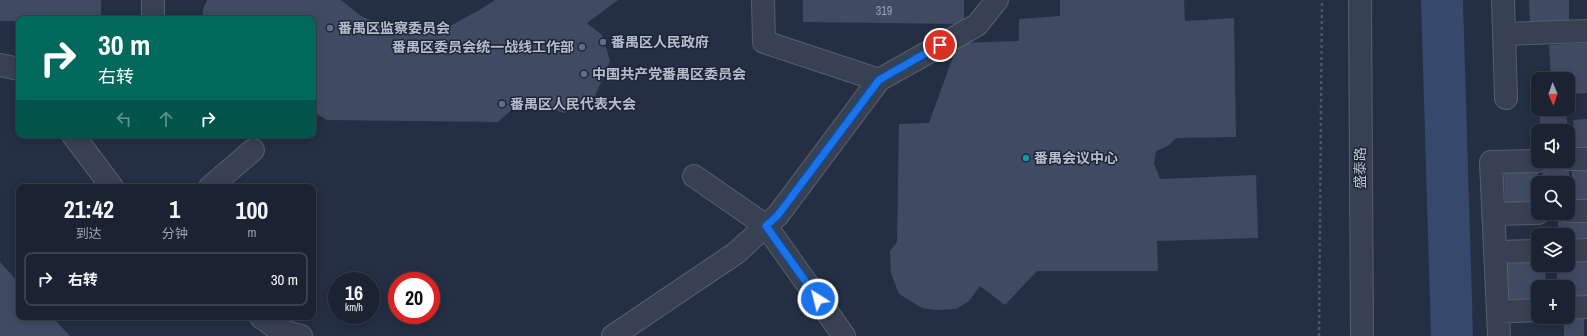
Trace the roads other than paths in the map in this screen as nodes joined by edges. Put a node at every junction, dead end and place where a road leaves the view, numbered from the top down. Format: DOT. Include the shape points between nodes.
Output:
graph roads {
  1 [pos="153,0"];
  2 [pos="763,0"];
  3 [pos="997,0"];
  4 [pos="1360,0"];
  5 [pos="1503,0"];
  6 [pos="153,16"];
  7 [pos="1587,31"];
  8 [pos="1504,34"];
  9 [pos="0,65"];
  10 [pos="16,68"];
  11 [pos="879,80"];
  12 [pos="1506,98"];
  13 [pos="75,138"];
  14 [pos="253,150"];
  15 [pos="1587,159"];
  16 [pos="1575,160"];
  17 [pos="1531,161"];
  18 [pos="694,176"];
  19 [pos="110,184"];
  20 [pos="213,184"];
  21 [pos="1575,211"];
  22 [pos="1587,211"];
  23 [pos="1531,213"];
  24 [pos="1493,214"];
  25 [pos="766,226"];
  26 [pos="1587,250"];
  27 [pos="1531,251"];
  28 [pos="1575,251"];
  29 [pos="1495,252"];
  30 [pos="1587,307"];
  31 [pos="1575,308"];
  32 [pos="1531,310"];
  33 [pos="1498,312"];
  34 [pos="265,320"];
  35 [pos="302,336"];
  36 [pos="614,336"];
  37 [pos="844,336"];
  38 [pos="1362,336"];
  39 [pos="1499,336"];
  1 -- 6 [label="street"];
  2 -- 11 [label="street" via="764,42"];
  3 -- 11 [label="street" via="977,24"];
  4 -- 38 [label="street, 盛泰路"];
  5 -- 8 [label="street"];
  7 -- 8 [label="street"];
  8 -- 12 [label="street"];
  9 -- 10 [label="street"];
  11 -- 25 [label="street" via="778,215"];
  13 -- 19 [label="street"];
  14 -- 20 [label="street"];
  15 -- 16 [label="street"];
  17 -- 24 [label="street" via="1491,162"];
  18 -- 25 [label="street"];
  21 -- 22 [label="street"];
  23 -- 24 [label="street"];
  24 -- 29 [label="street"];
  25 -- 36 [label="street" via="736,253"];
  25 -- 37 [label="street"];
  26 -- 28 [label="street"];
  27 -- 29 [label="street"];
  29 -- 33 [label="street"];
  30 -- 31 [label="street"];
  32 -- 33 [label="street"];
  33 -- 39 [label="street"];
  34 -- 35 [label="street" via="280,330"];
}
